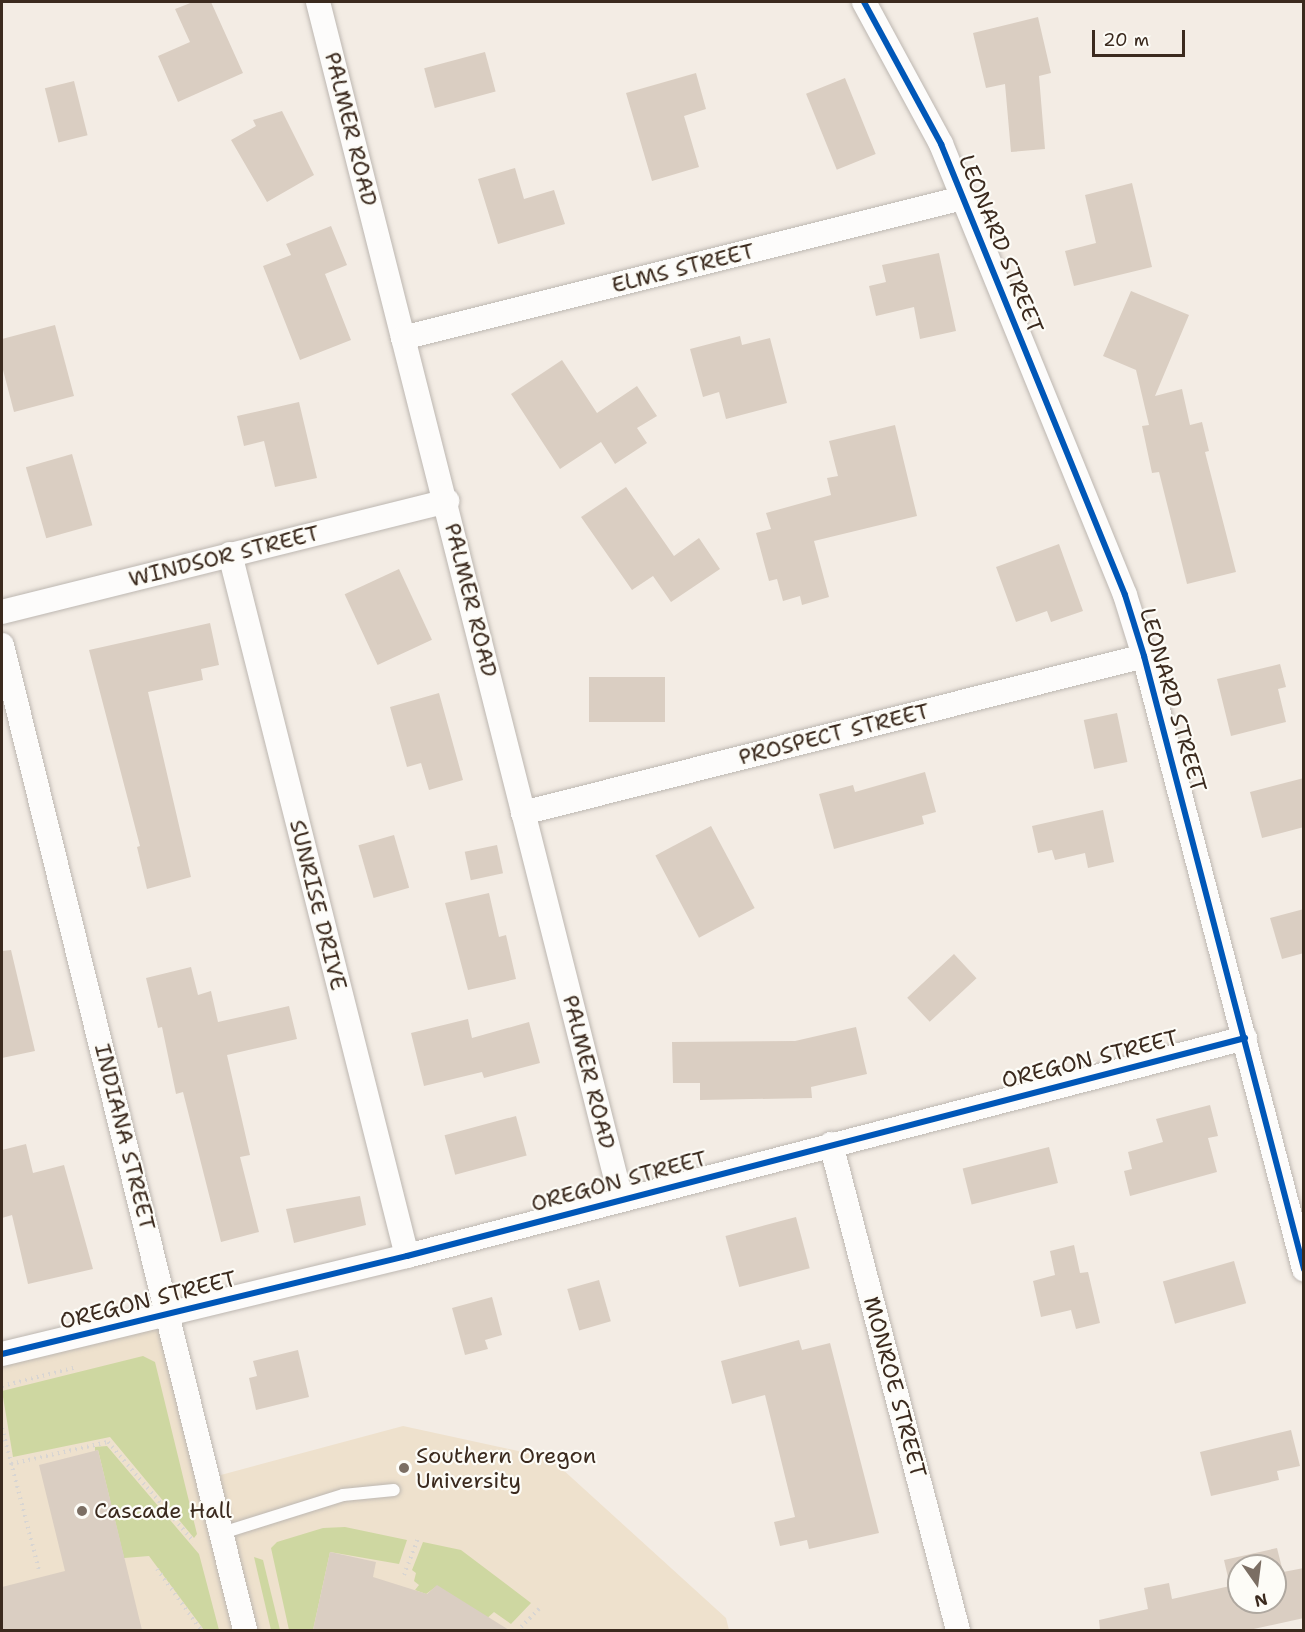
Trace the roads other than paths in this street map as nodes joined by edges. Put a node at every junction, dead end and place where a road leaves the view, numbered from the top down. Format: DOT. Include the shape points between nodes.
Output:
graph roads {
  1 [pos="318,2"];
  2 [pos="864,2"];
  3 [pos="963,198"];
  4 [pos="403,338"];
  5 [pos="447,501"];
  6 [pos="230,554"];
  7 [pos="2,612"];
  8 [pos="2,645"];
  9 [pos="1144,656"];
  10 [pos="523,813"];
  11 [pos="1245,1038"];
  12 [pos="831,1144"];
  13 [pos="621,1199"];
  14 [pos="407,1256"];
  15 [pos="1304,1269"];
  16 [pos="169,1313"];
  17 [pos="2,1354"];
  18 [pos="394,1490"];
  19 [pos="222,1533"];
  20 [pos="245,1630"];
  21 [pos="958,1630"];
  1 -- 4 [label="street, PALMER ROAD"];
  2 -- 3 [label="street, LEONARD STREET" via="941,144"];
  3 -- 4 [label="street, ELMS STREET"];
  3 -- 9 [label="street, LEONARD STREET" via="1125,596"];
  4 -- 5 [label="street, PALMER ROAD"];
  5 -- 6 [label="street, WINDSOR STREET"];
  5 -- 10 [label="street, PALMER ROAD"];
  6 -- 7 [label="street, WINDSOR STREET"];
  6 -- 14 [label="street, SUNRISE DRIVE"];
  8 -- 16 [label="street, INDIANA STREET"];
  9 -- 10 [label="street, PROSPECT STREET"];
  9 -- 11 [label="street, LEONARD STREET"];
  10 -- 13 [label="street, PALMER ROAD"];
  11 -- 12 [label="street, OREGON STREET"];
  11 -- 15 [label="street, LEONARD STREET"];
  12 -- 13 [label="street, OREGON STREET"];
  12 -- 21 [label="street, MONROE STREET"];
  13 -- 14 [label="street, OREGON STREET"];
  14 -- 16 [label="street, OREGON STREET"];
  16 -- 17 [label="street, OREGON STREET"];
  16 -- 19 [label="street, INDIANA STREET"];
  18 -- 19 [label="lane" via="343,1495"];
  19 -- 20 [label="street, INDIANA STREET"];
}
